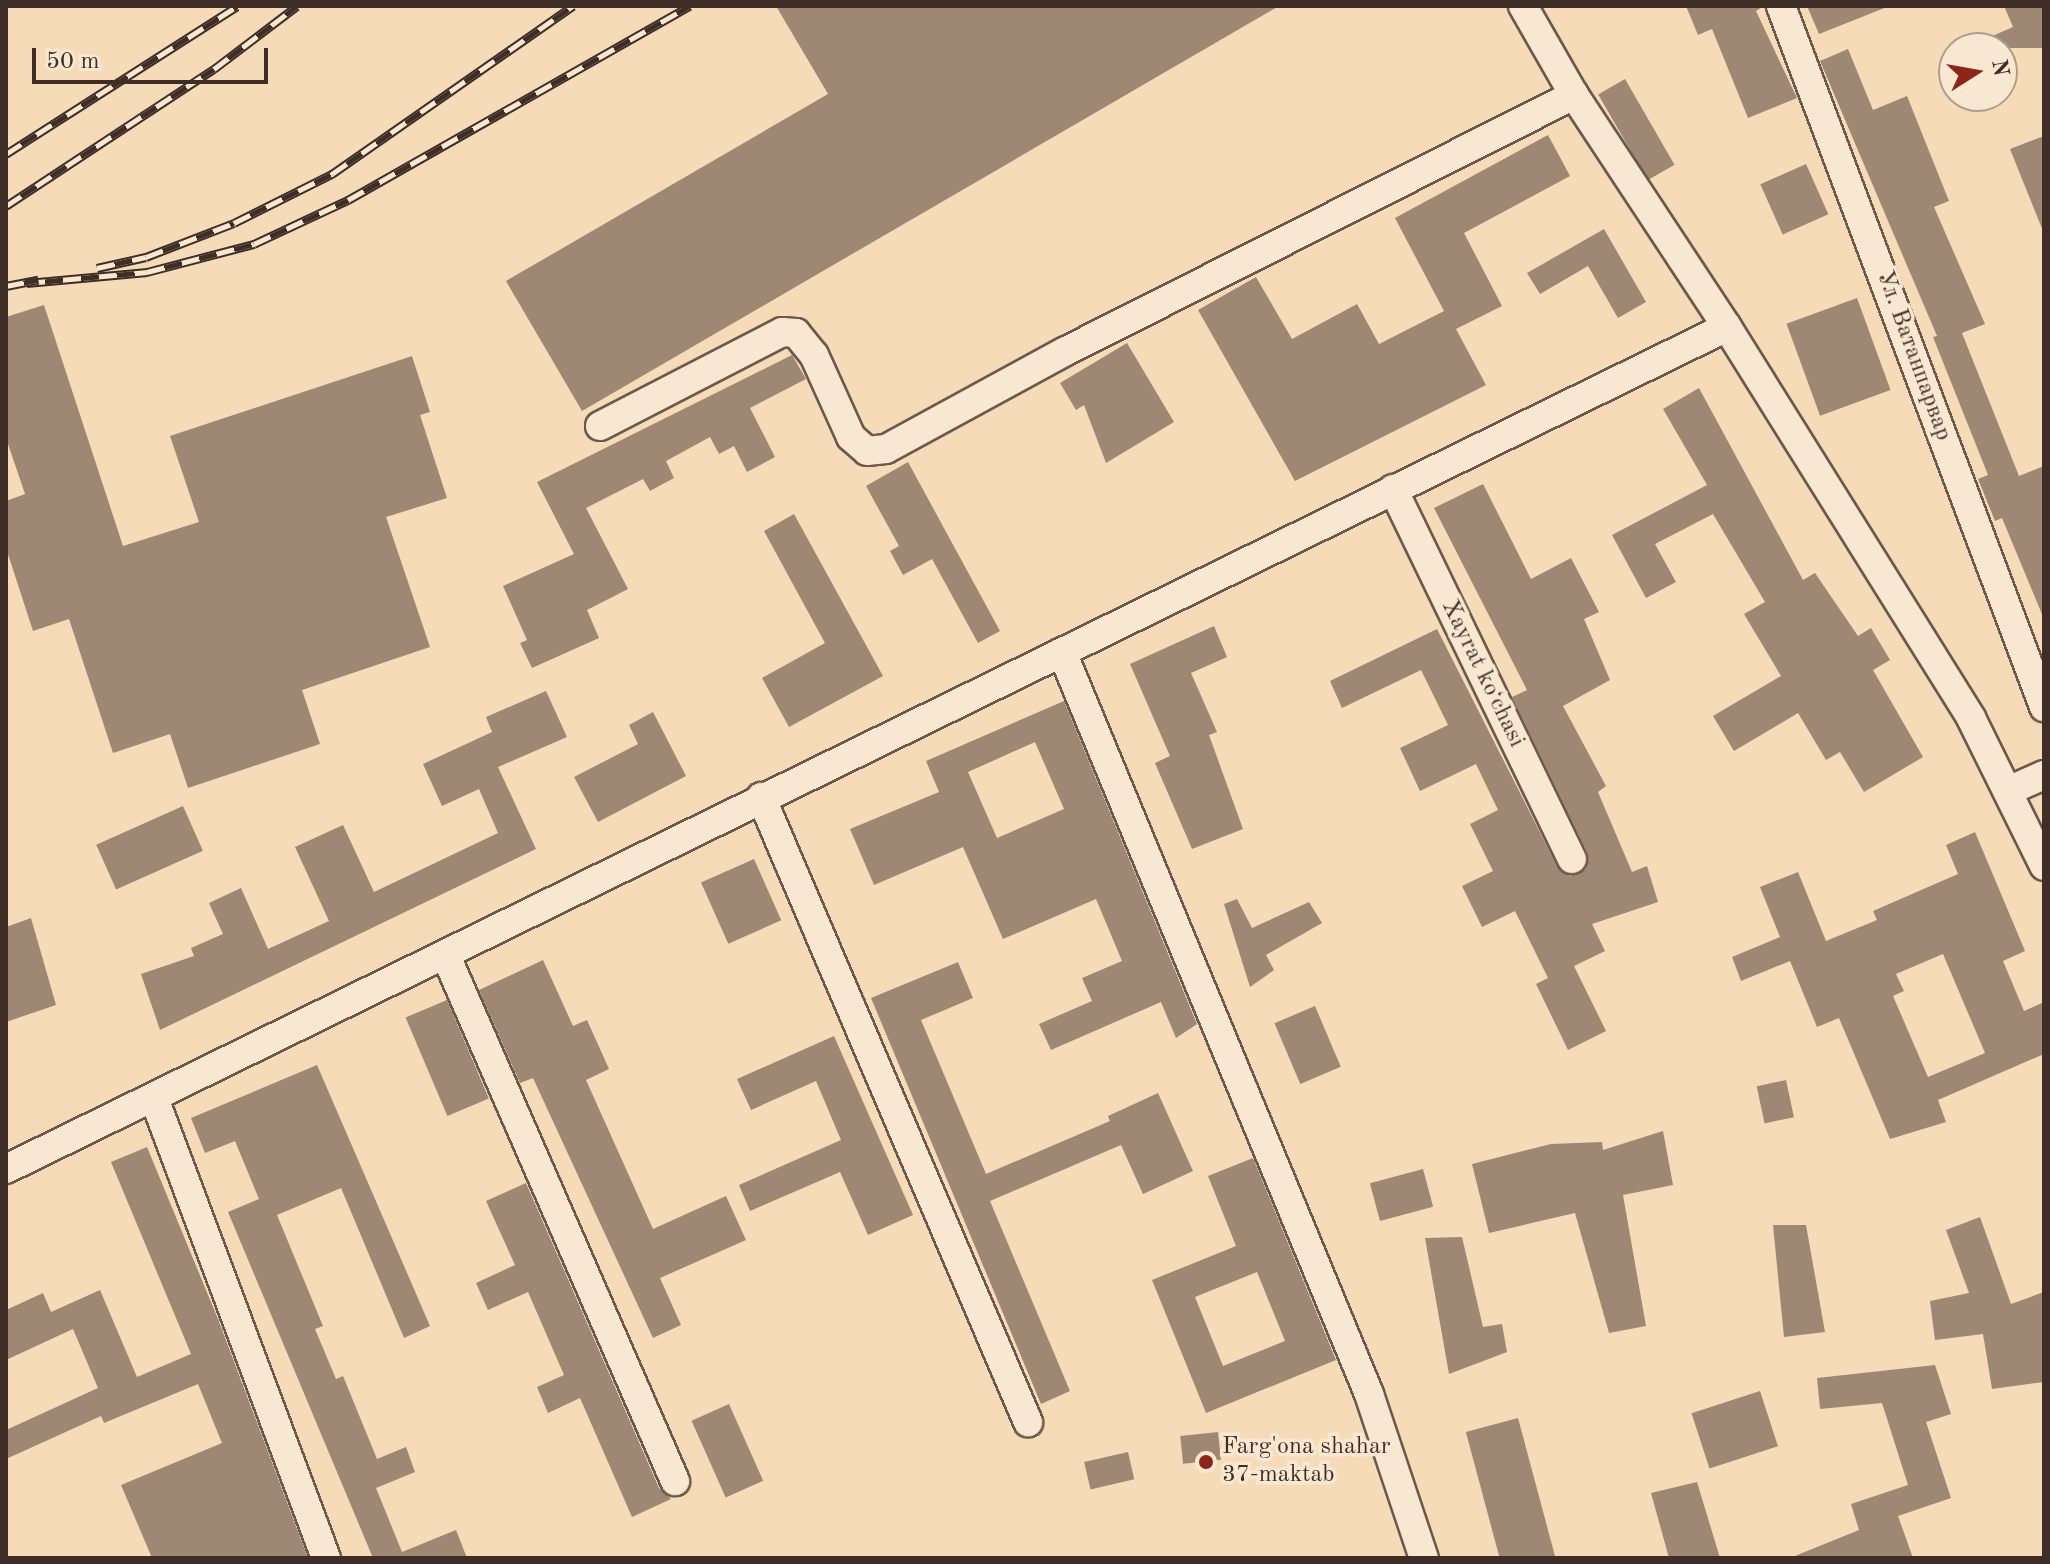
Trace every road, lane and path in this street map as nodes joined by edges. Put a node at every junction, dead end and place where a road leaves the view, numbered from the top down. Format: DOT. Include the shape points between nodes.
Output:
graph roads {
  1 [pos="1523,6"];
  2 [pos="1781,6"];
  3 [pos="1574,95"];
  4 [pos="1727,327"];
  5 [pos="600,426"];
  6 [pos="1393,489"];
  7 [pos="1062,652"];
  8 [pos="2044,707"];
  9 [pos="2044,775"];
  10 [pos="2008,791"];
  11 [pos="761,797"];
  12 [pos="1572,859"];
  13 [pos="2044,866"];
  14 [pos="446,956"];
  15 [pos="154,1098"];
  16 [pos="6,1169"];
  17 [pos="1028,1422"];
  18 [pos="675,1481"];
  19 [pos="326,1558"];
  20 [pos="1424,1558"];
  1 -- 3 [label="street"];
  2 -- 8 [label="street, Ул. Ватанпарвар"];
  3 -- 4 [label="street"];
  3 -- 5 [label="street" via="1066,351 886,449 867,451 851,437 814,355 796,333 782,332"];
  4 -- 6 [label="street"];
  4 -- 10 [label="street" via="1971,718"];
  6 -- 7 [label="street"];
  6 -- 12 [label="street, Xayrat koʻchasi"];
  7 -- 11 [label="street"];
  7 -- 20 [label="street" via="1369,1394"];
  9 -- 10 [label="street"];
  10 -- 13 [label="street"];
  11 -- 14 [label="street"];
  11 -- 17 [label="street"];
  14 -- 15 [label="street"];
  14 -- 18 [label="street"];
  15 -- 16 [label="street"];
  15 -- 19 [label="street"];
}
